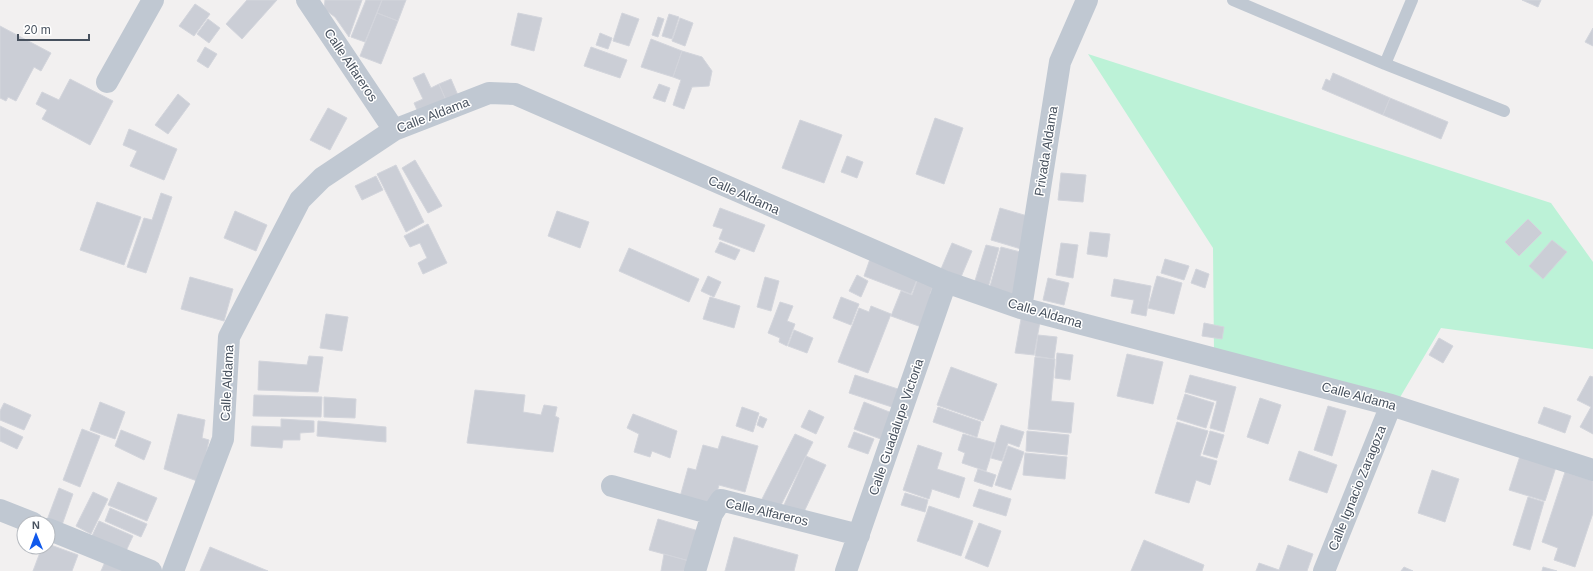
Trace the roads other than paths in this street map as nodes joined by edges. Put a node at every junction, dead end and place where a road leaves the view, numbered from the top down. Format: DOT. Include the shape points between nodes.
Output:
graph roads {
  1 [pos="153,0"];
  2 [pos="307,0"];
  3 [pos="1087,0"];
  4 [pos="1233,0"];
  5 [pos="1412,0"];
  6 [pos="1385,64"];
  7 [pos="107,82"];
  8 [pos="1504,111"];
  9 [pos="394,130"];
  10 [pos="946,282"];
  11 [pos="1021,308"];
  12 [pos="1391,405"];
  13 [pos="1593,470"];
  14 [pos="612,486"];
  15 [pos="0,510"];
  16 [pos="712,514"];
  17 [pos="16,516"];
  18 [pos="56,532"];
  19 [pos="859,535"];
  20 [pos="151,571"];
  21 [pos="173,571"];
  22 [pos="695,571"];
  23 [pos="846,571"];
  24 [pos="1324,571"];
  1 -- 7 [label="street"];
  2 -- 9 [label="street, Calle Alfareros"];
  3 -- 11 [label="street, Privada Aldama" via="1060,62"];
  4 -- 6 [label="lane"];
  5 -- 6 [label="lane"];
  6 -- 8 [label="lane"];
  9 -- 10 [label="street, Calle Aldama" via="489,93 515,94"];
  9 -- 21 [label="street, Calle Aldama" via="322,178 300,200 229,337 223,439"];
  10 -- 11 [label="street, Calle Aldama"];
  10 -- 19 [label="street, Calle Guadalupe Victoria"];
  11 -- 12 [label="street, Calle Aldama"];
  12 -- 13 [label="street, Calle Aldama"];
  12 -- 24 [label="street, Calle Ignacio Zaragoza"];
  14 -- 16 [label="street, Calle Alfareros"];
  15 -- 17 [label="street"];
  16 -- 19 [label="street, Calle Alfareros" via="721,500"];
  16 -- 22 [label="street"];
  18 -- 20 [label="street"];
  19 -- 23 [label="street, Calle Guadalupe Victoria"];
}
